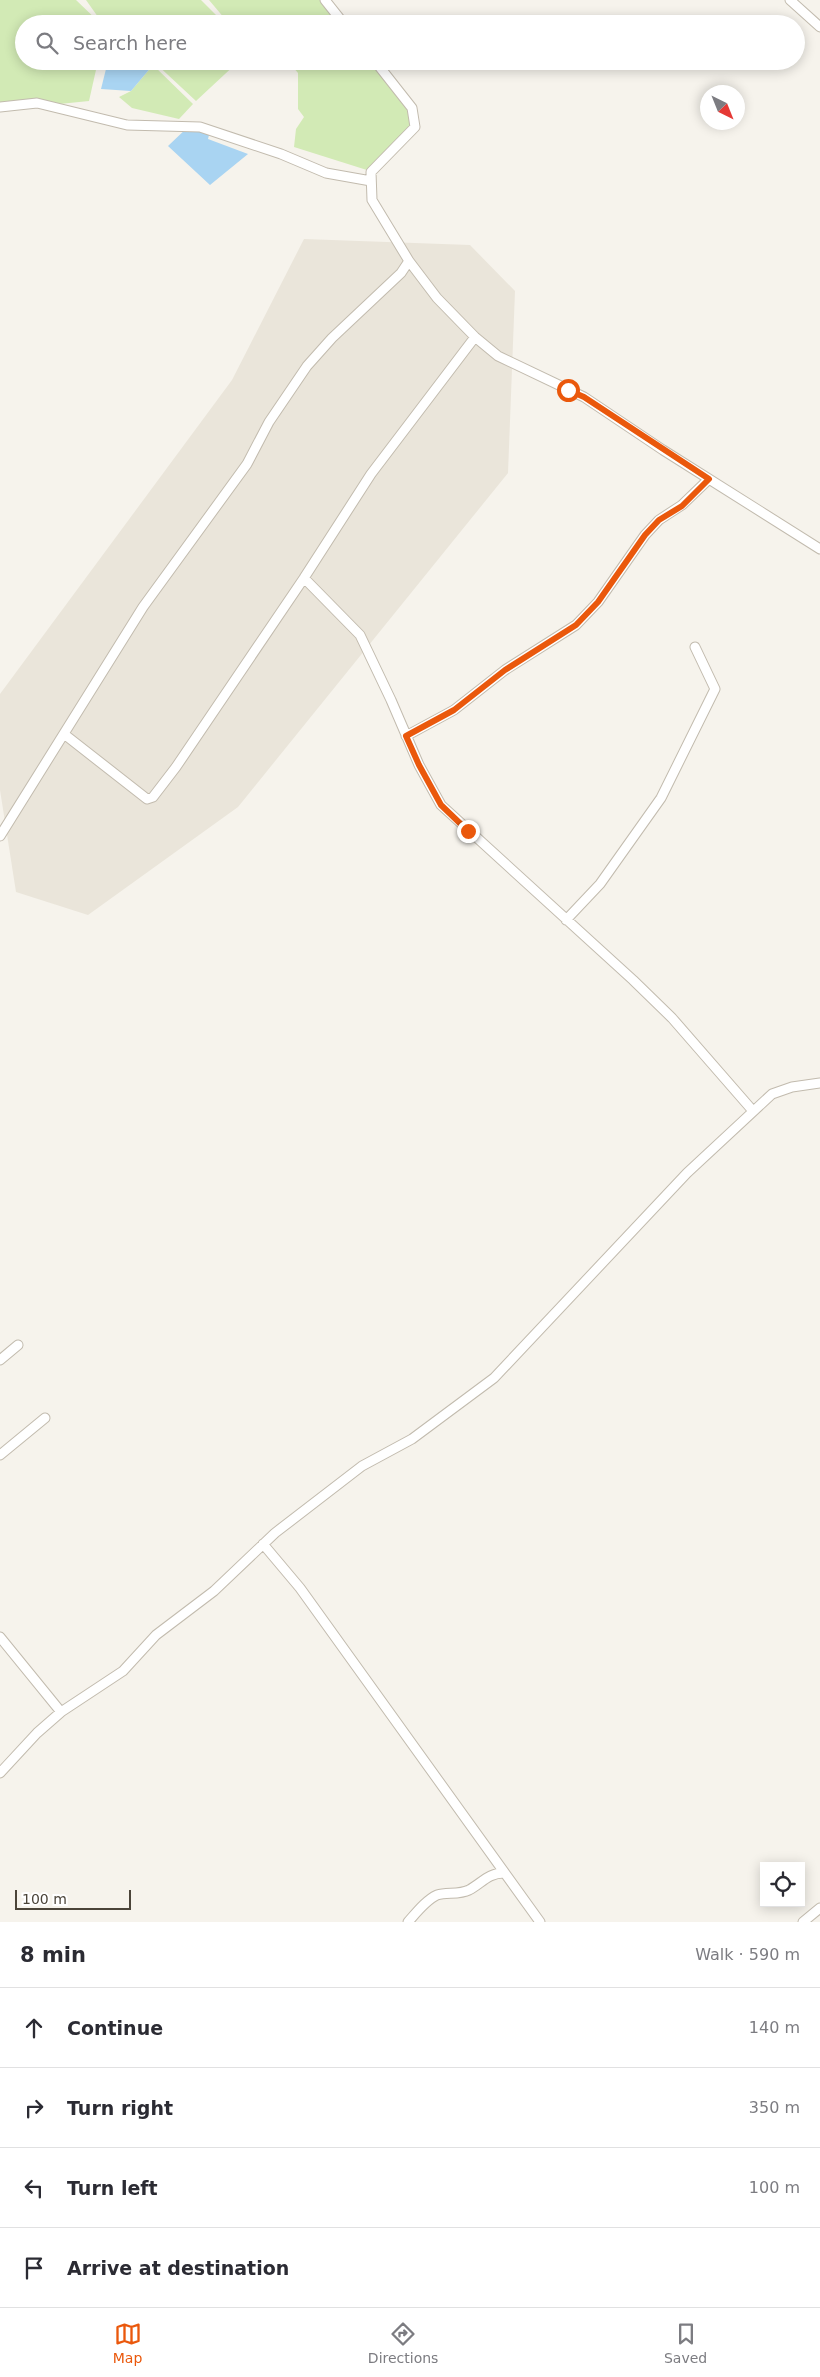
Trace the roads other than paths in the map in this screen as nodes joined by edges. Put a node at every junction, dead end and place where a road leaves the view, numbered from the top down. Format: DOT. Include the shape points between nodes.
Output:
graph roads {
  1 [pos="325,0"];
  2 [pos="790,0"];
  3 [pos="337,15"];
  4 [pos="820,27"];
  5 [pos="381,70"];
  6 [pos="0,107"];
  7 [pos="371,181"];
  8 [pos="410,261"];
  9 [pos="474,337"];
  10 [pos="709,479"];
  11 [pos="820,549"];
  12 [pos="304,578"];
  13 [pos="695,647"];
  14 [pos="64,734"];
  15 [pos="406,736"];
  16 [pos="0,836"];
  17 [pos="566,920"];
  18 [pos="820,1083"];
  19 [pos="753,1111"];
  20 [pos="18,1345"];
  21 [pos="0,1360"];
  22 [pos="45,1418"];
  23 [pos="0,1455"];
  24 [pos="263,1544"];
  25 [pos="0,1637"];
  26 [pos="60,1712"];
  27 [pos="0,1773"];
  28 [pos="504,1873"];
  29 [pos="820,1908"];
  30 [pos="408,1922"];
  31 [pos="540,1922"];
  32 [pos="804,1922"];
  1 -- 3 [label="street"];
  2 -- 4 [label="street"];
  5 -- 7 [label="street" via="412,108 414,127 371,172"];
  6 -- 7 [label="street" via="38,103 127,125 200,127 326,173"];
  7 -- 8 [label="street" via="372,200"];
  8 -- 9 [label="street" via="437,298"];
  8 -- 14 [label="street" via="307,366 269,422 247,464 143,607"];
  9 -- 10 [label="street" via="498,356 584,397"];
  9 -- 12 [label="street" via="371,474"];
  10 -- 11 [label="street"];
  10 -- 15 [label="street" via="682,506 659,520 645,535 598,602 576,625 505,670 454,710"];
  12 -- 14 [label="street" via="153,797 147,799"];
  12 -- 15 [label="street" via="360,635"];
  13 -- 17 [label="street" via="715,689 661,798 600,884"];
  14 -- 16 [label="street"];
  15 -- 17 [label="street" via="441,805"];
  17 -- 19 [label="street" via="672,1018"];
  18 -- 19 [label="street" via="772,1094"];
  19 -- 24 [label="street" via="687,1172 494,1378 412,1439 362,1466"];
  20 -- 21 [label="street"];
  22 -- 23 [label="street"];
  24 -- 26 [label="street" via="214,1591 156,1635 123,1671"];
  24 -- 28 [label="street" via="300,1588"];
  25 -- 26 [label="street"];
  26 -- 27 [label="street"];
  28 -- 30 [label="street" via="486,1877 467,1891 437,1896"];
  28 -- 31 [label="street"];
  29 -- 32 [label="street"];
}
